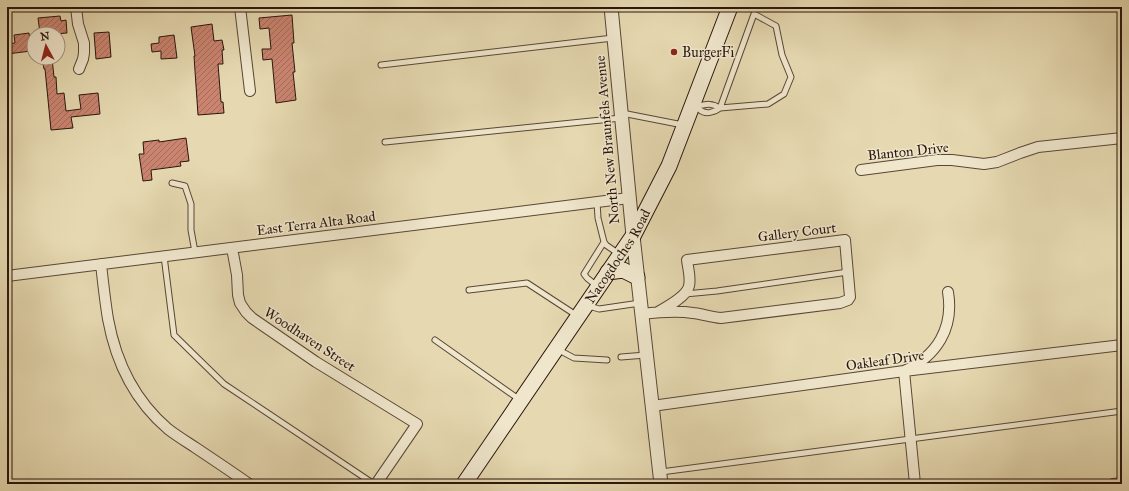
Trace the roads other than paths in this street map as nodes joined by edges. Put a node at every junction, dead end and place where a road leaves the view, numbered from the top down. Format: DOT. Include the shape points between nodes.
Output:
graph roads {
  1 [pos="76,7"];
  2 [pos="240,7"];
  3 [pos="611,7"];
  4 [pos="730,7"];
  5 [pos="614,38"];
  6 [pos="381,65"];
  7 [pos="78,69"];
  8 [pos="250,91"];
  9 [pos="696,104"];
  10 [pos="720,108"];
  11 [pos="621,115"];
  12 [pos="685,125"];
  13 [pos="1122,138"];
  14 [pos="385,142"];
  15 [pos="861,170"];
  16 [pos="172,183"];
  17 [pos="629,198"];
  18 [pos="598,202"];
  19 [pos="633,236"];
  20 [pos="604,242"];
  21 [pos="232,248"];
  22 [pos="195,252"];
  23 [pos="620,254"];
  24 [pos="164,256"];
  25 [pos="101,264"];
  26 [pos="608,272"];
  27 [pos="848,272"];
  28 [pos="7,276"];
  29 [pos="637,277"];
  30 [pos="598,287"];
  31 [pos="469,290"];
  32 [pos="948,292"];
  33 [pos="684,294"];
  34 [pos="641,308"];
  35 [pos="582,310"];
  36 [pos="658,312"];
  37 [pos="435,340"];
  38 [pos="1122,345"];
  39 [pos="556,349"];
  40 [pos="646,355"];
  41 [pos="621,357"];
  42 [pos="607,360"];
  43 [pos="904,371"];
  44 [pos="521,400"];
  45 [pos="652,406"];
  46 [pos="1122,412"];
  47 [pos="911,439"];
  48 [pos="660,478"];
  49 [pos="1122,483"];
  50 [pos="249,484"];
  51 [pos="375,484"];
  52 [pos="464,484"];
  53 [pos="915,484"];
  54 [pos="1113,484"];
  1 -- 7 [label="street" via="84,43 83,60"];
  2 -- 8 [label="street"];
  3 -- 5 [label="street, North New Braunfels Avenue"];
  4 -- 9 [label="main road, Nacogdoches Road"];
  5 -- 6 [label="lane"];
  5 -- 11 [label="street, North New Braunfels Avenue"];
  9 -- 10 [label="lane" via="706,112 714,112"];
  9 -- 12 [label="main road, Nacogdoches Road"];
  10 -- 10 [label="lane" via="723,101 754,14 776,26 782,55 791,77 784,94 768,104"];
  11 -- 12 [label="lane"];
  11 -- 14 [label="lane"];
  11 -- 17 [label="street, North New Braunfels Avenue"];
  12 -- 19 [label="main road, Nacogdoches Road" via="669,166"];
  13 -- 15 [label="street, Blanton Drive" via="1038,147 984,164 938,160"];
  16 -- 22 [label="lane" via="185,186 188,194"];
  17 -- 18 [label="street, East Terra Alta Road"];
  17 -- 19 [label="street, North New Braunfels Avenue"];
  18 -- 20 [label="lane" via="598,218"];
  18 -- 21 [label="street, East Terra Alta Road"];
  19 -- 23 [label="main road, Nacogdoches Road"];
  19 -- 29 [label="street, North New Braunfels Avenue"];
  20 -- 23 [label="lane"];
  20 -- 30 [label="lane" via="584,274"];
  21 -- 22 [label="street, East Terra Alta Road"];
  21 -- 51 [label="street, Woodhaven Street" via="240,303 249,315 316,362 417,424"];
  22 -- 24 [label="street, East Terra Alta Road"];
  23 -- 26 [label="main road, Nacogdoches Road"];
  24 -- 25 [label="street, East Terra Alta Road"];
  24 -- 51 [label="lane" via="174,335 224,384"];
  25 -- 28 [label="street, East Terra Alta Road"];
  25 -- 50 [label="street" via="113,342 132,387 143,403 170,430"];
  26 -- 29 [label="main road" via="623,270"];
  26 -- 30 [label="main road, Nacogdoches Road"];
  27 -- 33 [label="lane"];
  27 -- 33 [label="street, Gallery Court" via="845,240 687,260 690,284"];
  27 -- 36 [label="street, Gallery Court" via="850,298 840,302 721,318 693,313"];
  29 -- 34 [label="street, North New Braunfels Avenue"];
  30 -- 35 [label="main road, Nacogdoches Road"];
  31 -- 35 [label="lane" via="528,283"];
  32 -- 43 [label="street" via="949,314 940,341 926,358"];
  33 -- 36 [label="street, Gallery Court"];
  34 -- 35 [label="lane"];
  34 -- 36 [label="street, Gallery Court"];
  34 -- 40 [label="street, North New Braunfels Avenue"];
  35 -- 39 [label="main road, Nacogdoches Road"];
  37 -- 44 [label="lane"];
  38 -- 43 [label="street, Oakleaf Drive"];
  39 -- 42 [label="lane" via="574,358"];
  39 -- 44 [label="main road, Nacogdoches Road"];
  40 -- 41 [label="lane"];
  40 -- 45 [label="street, North New Braunfels Avenue"];
  43 -- 45 [label="street, Oakleaf Drive"];
  43 -- 47 [label="street"];
  44 -- 52 [label="main road, Nacogdoches Road"];
  45 -- 48 [label="street, North New Braunfels Avenue"];
  46 -- 47 [label="lane"];
  47 -- 48 [label="lane"];
  47 -- 53 [label="street"];
  49 -- 54 [label="street"];
}
